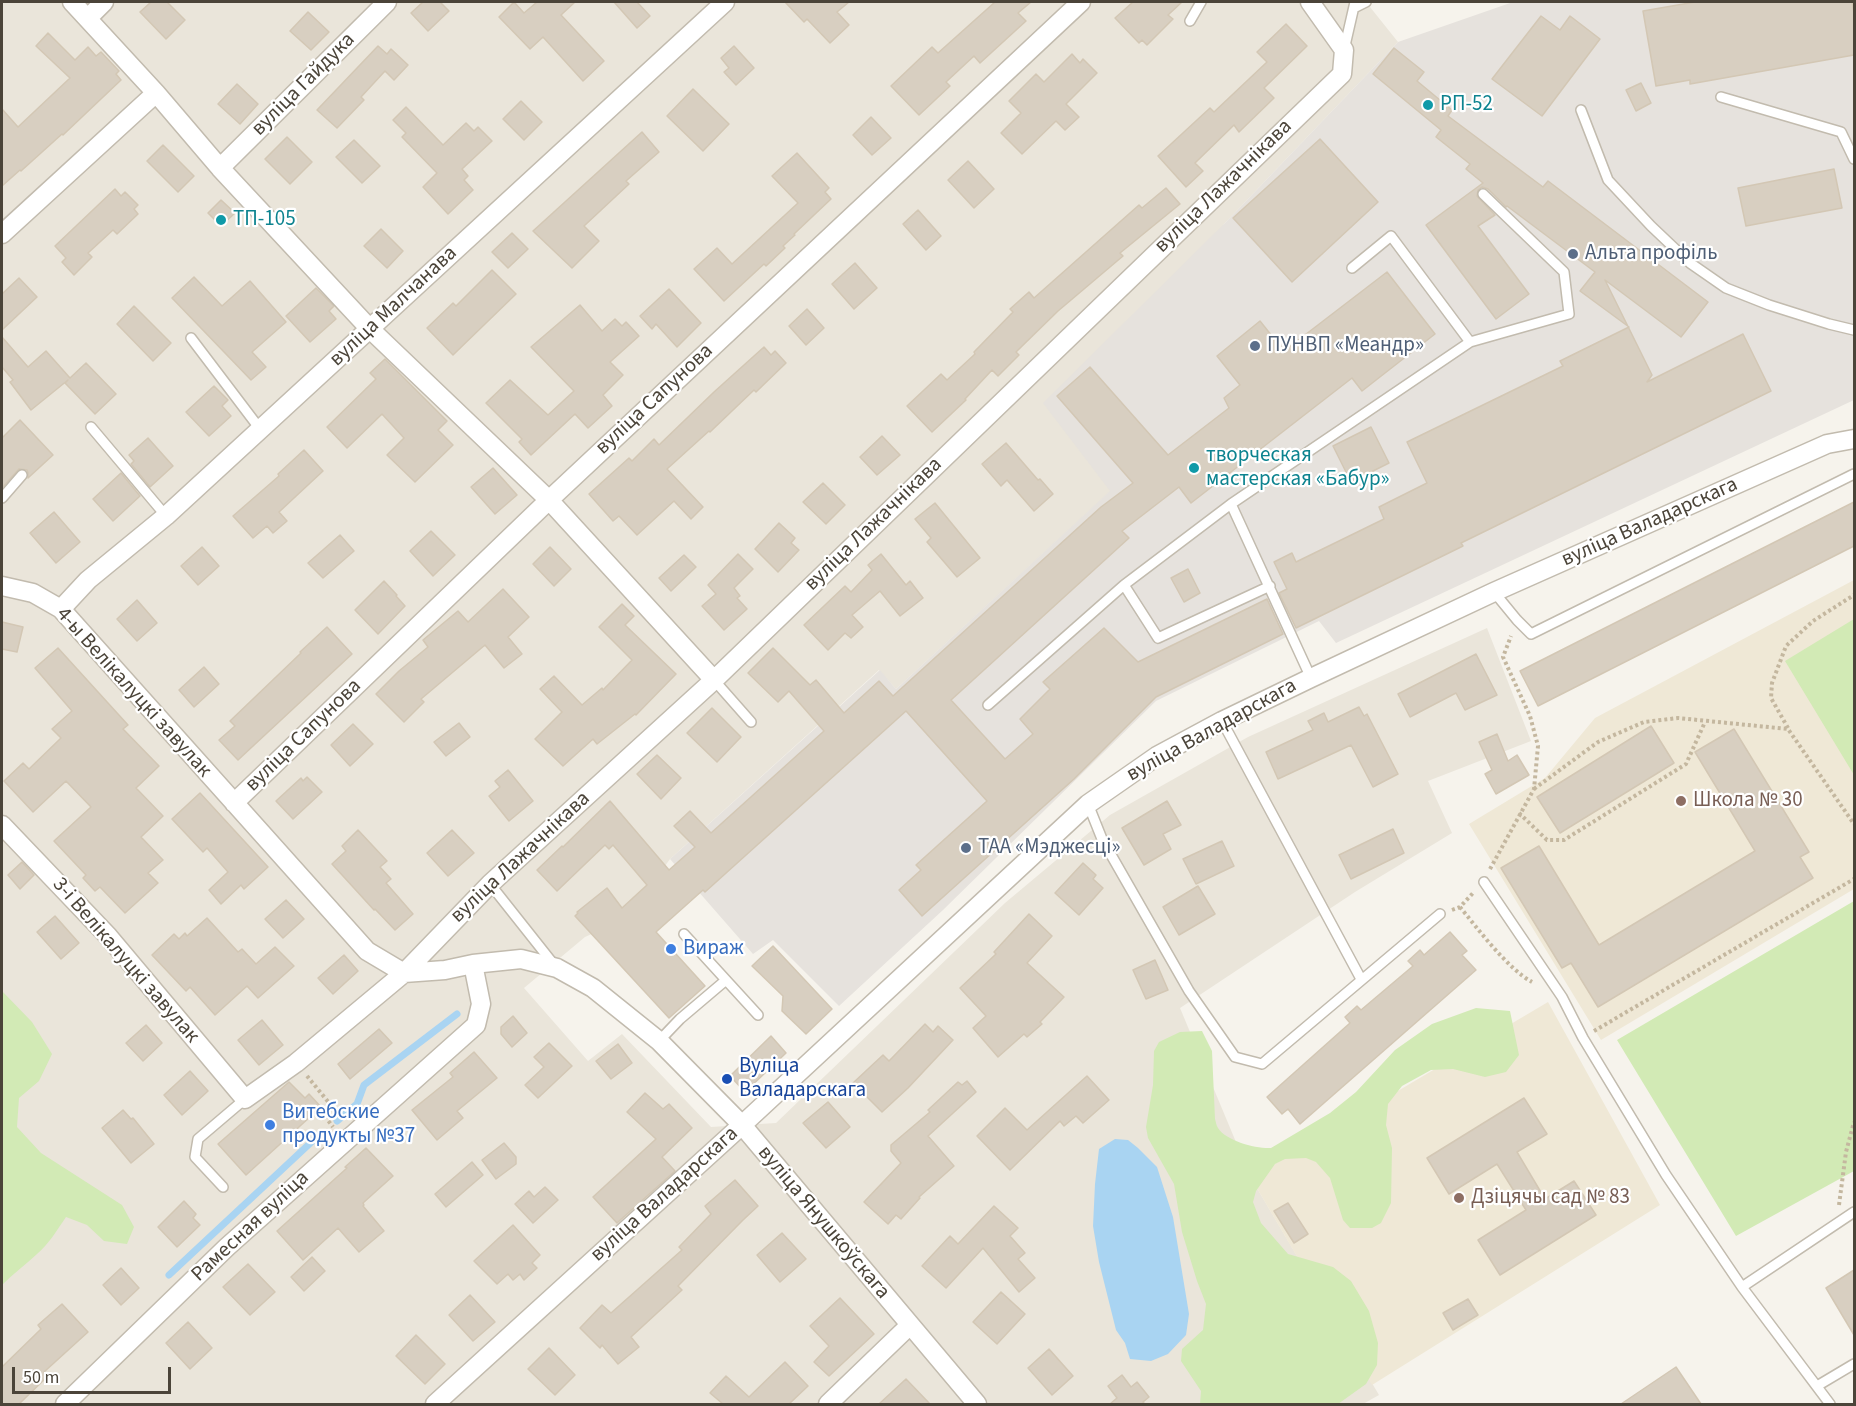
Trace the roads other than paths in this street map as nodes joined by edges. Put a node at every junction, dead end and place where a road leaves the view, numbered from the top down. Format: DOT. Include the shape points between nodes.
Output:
graph roads {
  1 [pos="72,2"];
  2 [pos="104,2"];
  3 [pos="387,2"];
  4 [pos="724,2"];
  5 [pos="1081,2"];
  6 [pos="1201,2"];
  7 [pos="1310,2"];
  8 [pos="1366,2"];
  9 [pos="1354,5"];
  10 [pos="88,18"];
  11 [pos="1190,21"];
  12 [pos="1344,50"];
  13 [pos="156,93"];
  14 [pos="1721,97"];
  15 [pos="1581,110"];
  16 [pos="1854,159"];
  17 [pos="220,168"];
  18 [pos="1483,194"];
  19 [pos="2,234"];
  20 [pos="1352,268"];
  21 [pos="370,329"];
  22 [pos="1854,330"];
  23 [pos="190,338"];
  24 [pos="1470,342"];
  25 [pos="91,427"];
  26 [pos="261,429"];
  27 [pos="1854,440"];
  28 [pos="1854,474"];
  29 [pos="22,475"];
  30 [pos="2,498"];
  31 [pos="549,500"];
  32 [pos="1231,504"];
  33 [pos="166,516"];
  34 [pos="1124,585"];
  35 [pos="2,586"];
  36 [pos="1270,586"];
  37 [pos="1494,592"];
  38 [pos="62,609"];
  39 [pos="1311,678"];
  40 [pos="714,680"];
  41 [pos="988,705"];
  42 [pos="751,722"];
  43 [pos="1222,722"];
  44 [pos="234,803"];
  45 [pos="1088,804"];
  46 [pos="2,825"];
  47 [pos="1484,882"];
  48 [pos="490,884"];
  49 [pos="1440,914"];
  50 [pos="684,934"];
  51 [pos="473,964"];
  52 [pos="557,968"];
  53 [pos="404,973"];
  54 [pos="1361,979"];
  55 [pos="726,980"];
  56 [pos="758,1015"];
  57 [pos="659,1041"];
  58 [pos="245,1099"];
  59 [pos="742,1125"];
  60 [pos="223,1187"];
  61 [pos="1854,1212"];
  62 [pos="1742,1287"];
  63 [pos="909,1326"];
  64 [pos="1854,1364"];
  65 [pos="1817,1386"];
  66 [pos="65,1404"];
  67 [pos="435,1404"];
  68 [pos="828,1404"];
  69 [pos="977,1404"];
  70 [pos="1830,1404"];
  1 -- 10 [label="street"];
  2 -- 10 [label="street"];
  3 -- 17 [label="street, вуліца Гайдука"];
  4 -- 21 [label="street, вуліца Малчанава"];
  5 -- 31 [label="street, вуліца Сапунова"];
  6 -- 11 [label="lane"];
  7 -- 12 [label="street"];
  8 -- 9 [label="lane"];
  9 -- 12 [label="lane"];
  10 -- 13 [label="street"];
  12 -- 40 [label="street, вуліца Лажачнікава" via="1342,74"];
  13 -- 17 [label="street"];
  13 -- 19 [label="street"];
  14 -- 16 [label="lane" via="1841,132"];
  15 -- 22 [label="lane" via="1608,180 1690,263 1726,288"];
  17 -- 21 [label="street"];
  18 -- 24 [label="lane" via="1564,272 1569,314"];
  20 -- 24 [label="lane" via="1391,236"];
  21 -- 26 [label="street, вуліца Малчанава"];
  21 -- 31 [label="street"];
  23 -- 26 [label="lane"];
  24 -- 32 [label="lane"];
  25 -- 33 [label="lane"];
  26 -- 33 [label="street, вуліца Малчанава"];
  27 -- 37 [label="street, вуліца Валадарскага" via="1827,444"];
  28 -- 37 [label="lane" via="1531,634"];
  29 -- 30 [label="lane"];
  31 -- 40 [label="street"];
  31 -- 44 [label="street, вуліца Сапунова"];
  32 -- 34 [label="lane"];
  32 -- 36 [label="lane"];
  33 -- 38 [label="street, вуліца Малчанава" via="88,580"];
  34 -- 36 [label="lane" via="1158,638"];
  34 -- 41 [label="lane"];
  35 -- 38 [label="street, 4-ы Велікалуцкі завулак" via="33,593"];
  36 -- 39 [label="lane"];
  37 -- 39 [label="street, вуліца Валадарскага"];
  38 -- 44 [label="street, 4-ы Велікалуцкі завулак"];
  39 -- 43 [label="street, вуліца Валадарскага"];
  40 -- 42 [label="lane"];
  40 -- 48 [label="street, вуліца Лажачнікава"];
  43 -- 45 [label="street, вуліца Валадарскага" via="1157,756"];
  43 -- 54 [label="lane"];
  44 -- 53 [label="street, 4-ы Велікалуцкі завулак" via="367,951"];
  45 -- 54 [label="lane" via="1102,839 1189,991 1235,1057 1262,1064"];
  45 -- 59 [label="street, вуліца Валадарскага"];
  46 -- 58 [label="street, 3-і Велікалуцкі завулак" via="108,936"];
  47 -- 62 [label="lane" via="1562,998 1666,1175"];
  48 -- 52 [label="lane"];
  48 -- 53 [label="street, вуліца Лажачнікава"];
  49 -- 54 [label="lane"];
  50 -- 55 [label="lane"];
  51 -- 52 [label="street, вуліца Янушкоўскага" via="521,959"];
  51 -- 53 [label="street, вуліца Янушкоўскага"];
  51 -- 66 [label="street, Рамесная вуліца" via="481,1004 476,1025 227,1247"];
  52 -- 57 [label="street, вуліца Янушкоўскага" via="593,988"];
  53 -- 58 [label="street, вуліца Лажачнікава" via="296,1063"];
  55 -- 56 [label="lane"];
  55 -- 57 [label="lane"];
  57 -- 59 [label="street, вуліца Янушкоўскага"];
  58 -- 60 [label="lane" via="198,1139 195,1157"];
  59 -- 63 [label="street, вуліца Янушкоўскага"];
  59 -- 67 [label="street, вуліца Валадарскага"];
  61 -- 62 [label="lane"];
  62 -- 65 [label="lane"];
  63 -- 68 [label="street"];
  63 -- 69 [label="street, вуліца Янушкоўскага"];
  64 -- 65 [label="lane"];
  65 -- 70 [label="lane"];
}
